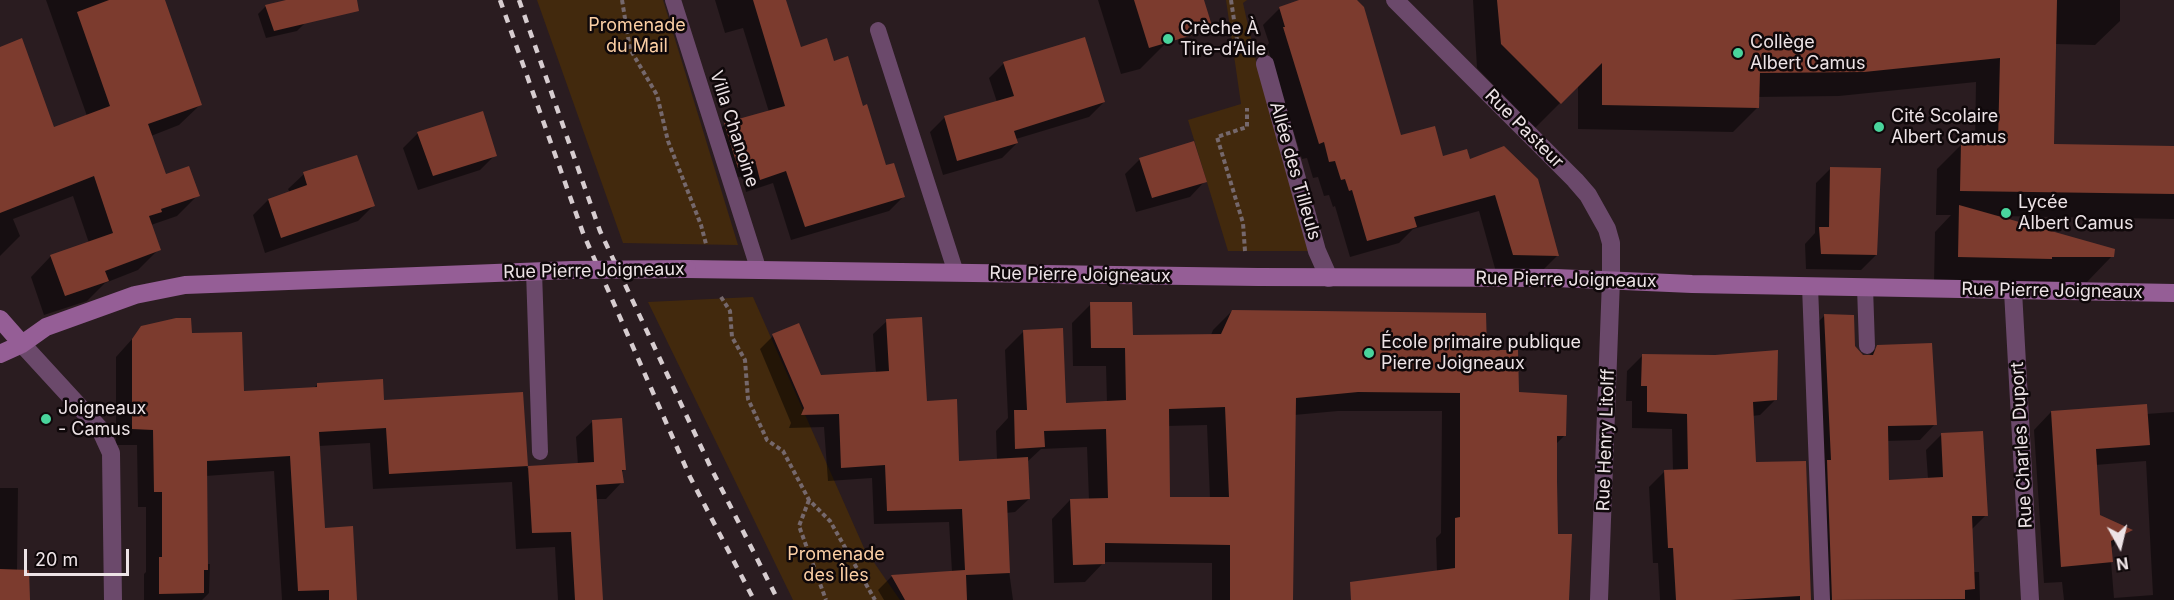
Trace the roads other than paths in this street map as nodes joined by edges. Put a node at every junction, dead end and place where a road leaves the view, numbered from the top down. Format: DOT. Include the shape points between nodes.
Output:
graph roads {
  1 [pos="673,0"];
  2 [pos="1395,0"];
  3 [pos="878,30"];
  4 [pos="1265,64"];
  5 [pos="534,271"];
  6 [pos="759,271"];
  7 [pos="956,273"];
  8 [pos="1329,278"];
  9 [pos="1611,280"];
  10 [pos="1810,286"];
  11 [pos="1865,287"];
  12 [pos="2013,291"];
  13 [pos="2174,293"];
  14 [pos="0,319"];
  15 [pos="22,344"];
  16 [pos="1867,345"];
  17 [pos="0,354"];
  18 [pos="540,452"];
  19 [pos="112,600"];
  20 [pos="1599,600"];
  21 [pos="1822,600"];
  22 [pos="2030,600"];
  1 -- 6 [label="lane, Villa Chanoine"];
  2 -- 9 [label="street, Rue Pasteur" via="1588,195 1611,243"];
  3 -- 7 [label="lane"];
  4 -- 8 [label="street, Allée des Tilleuls" via="1317,251"];
  5 -- 6 [label="street, Rue Pierre Joigneaux, bridge"];
  5 -- 15 [label="street, Rue Pierre Joigneaux" via="185,285 135,295 46,327"];
  5 -- 18 [label="lane"];
  6 -- 7 [label="street, Rue Pierre Joigneaux"];
  7 -- 8 [label="street, Rue Pierre Joigneaux"];
  8 -- 9 [label="street, Rue Pierre Joigneaux"];
  9 -- 10 [label="street, Rue Pierre Joigneaux"];
  9 -- 20 [label="street, Rue Henry Litolff"];
  10 -- 11 [label="street, Rue Pierre Joigneaux"];
  10 -- 21 [label="lane"];
  11 -- 12 [label="street, Rue Pierre Joigneaux"];
  11 -- 16 [label="lane"];
  12 -- 13 [label="street, Rue Pierre Joigneaux"];
  12 -- 22 [label="street, Rue Charles Duport"];
  14 -- 15 [label="street"];
  15 -- 17 [label="street, Rue Pierre Joigneaux"];
  15 -- 19 [label="street" via="100,429 111,453"];
}
